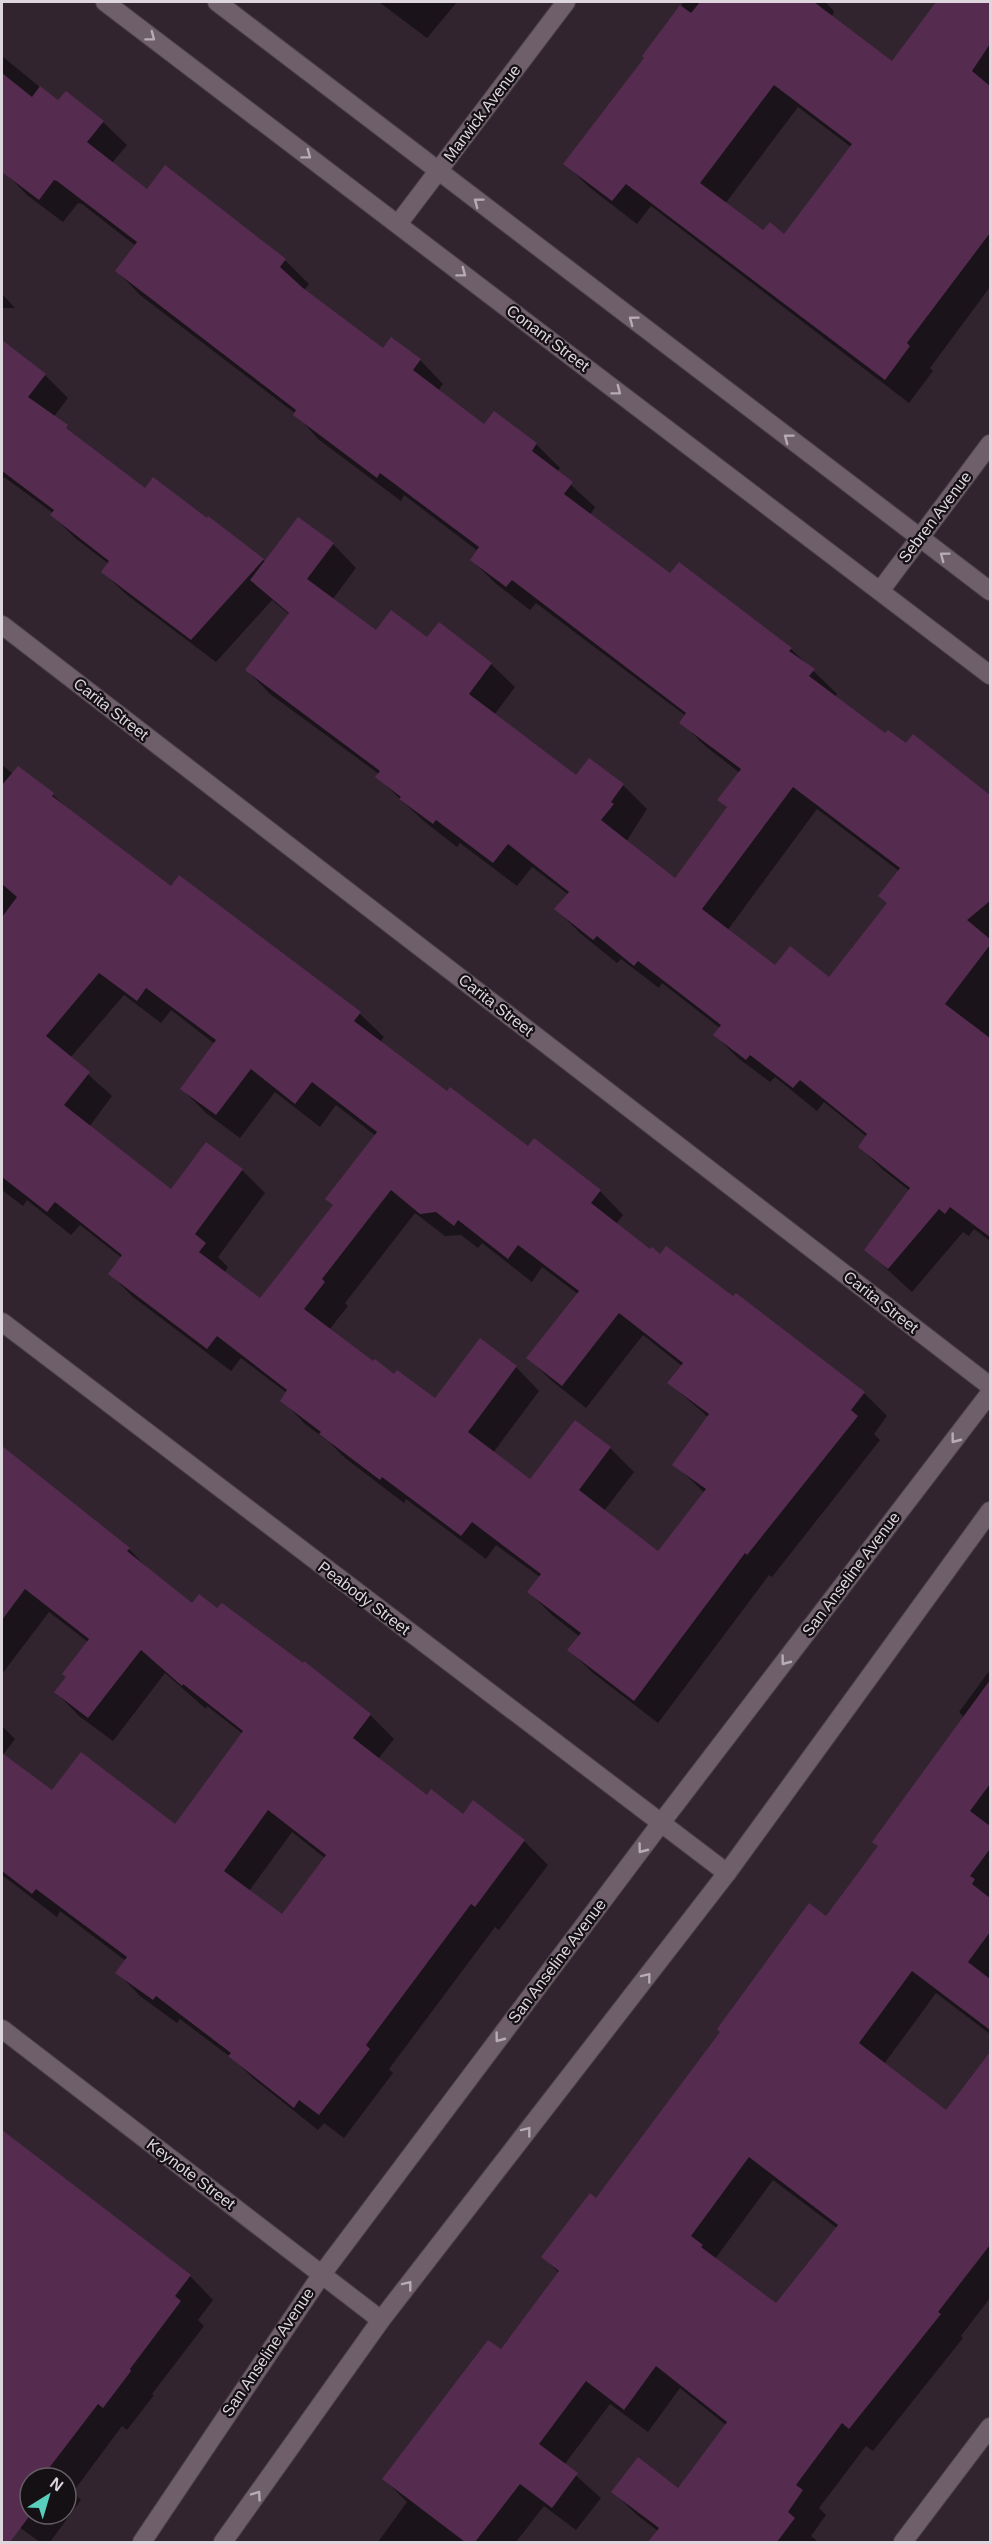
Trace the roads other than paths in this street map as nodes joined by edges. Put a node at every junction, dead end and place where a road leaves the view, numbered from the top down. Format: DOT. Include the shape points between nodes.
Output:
graph roads {
  1 [pos="105,2"];
  2 [pos="217,2"];
  3 [pos="566,2"];
  4 [pos="438,171"];
  5 [pos="398,224"];
  6 [pos="990,444"];
  7 [pos="920,537"];
  8 [pos="880,591"];
  9 [pos="990,591"];
  10 [pos="2,625"];
  11 [pos="990,675"];
  12 [pos="2,1322"];
  13 [pos="990,1386"];
  14 [pos="990,1393"];
  15 [pos="990,1511"];
  16 [pos="661,1823"];
  17 [pos="727,1873"];
  18 [pos="2,2029"];
  19 [pos="321,2274"];
  20 [pos="381,2320"];
  21 [pos="990,2427"];
  22 [pos="142,2542"];
  23 [pos="223,2542"];
  24 [pos="903,2542"];
  1 -- 5 [label="street, Conant Street, one-way"];
  2 -- 4 [label="street"];
  3 -- 4 [label="street, Marwick Avenue"];
  4 -- 5 [label="street, Marwick Avenue"];
  7 -- 4 [label="street, one-way"];
  5 -- 8 [label="street, Conant Street, one-way"];
  6 -- 7 [label="street, Sebren Avenue"];
  7 -- 8 [label="street, Sebren Avenue"];
  9 -- 7 [label="street, one-way"];
  8 -- 11 [label="street, Conant Street"];
  10 -- 13 [label="street, Carita Street"];
  12 -- 16 [label="street, Peabody Street"];
  14 -- 16 [label="street, San Anseline Avenue, one-way"];
  15 -- 17 [label="street"];
  16 -- 17 [label="street, Peabody Street"];
  16 -- 19 [label="street, San Anseline Avenue, one-way"];
  20 -- 17 [label="street, one-way"];
  18 -- 19 [label="street, Keynote Street"];
  19 -- 20 [label="street, Keynote Street"];
  19 -- 22 [label="street, San Anseline Avenue"];
  23 -- 20 [label="street, one-way"];
  21 -- 24 [label="street"];
}
